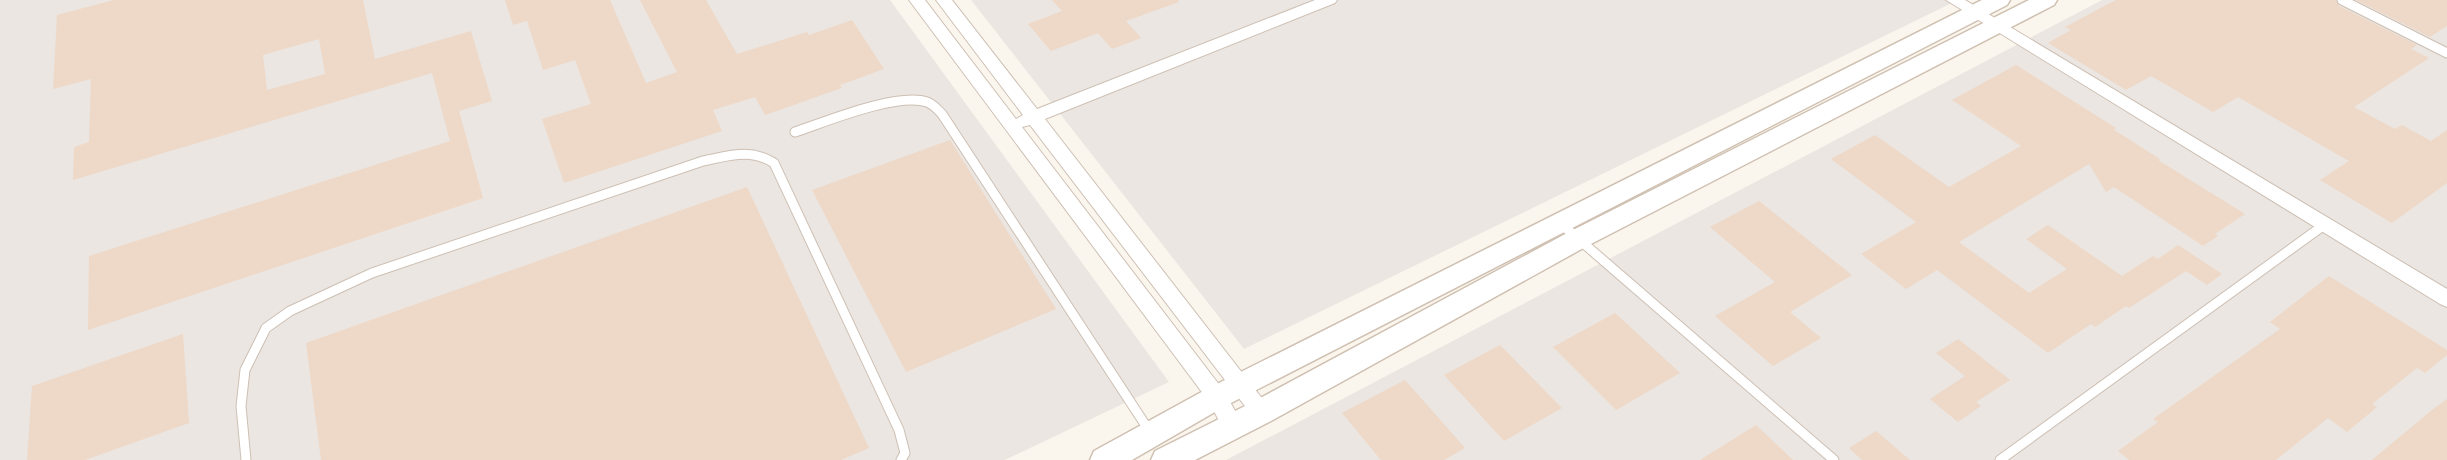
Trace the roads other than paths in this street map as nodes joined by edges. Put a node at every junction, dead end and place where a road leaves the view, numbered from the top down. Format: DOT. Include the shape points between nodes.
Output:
graph roads {
  1 [pos="916,0"];
  2 [pos="944,0"];
  3 [pos="1329,0"];
  4 [pos="1999,0"];
  5 [pos="2046,0"];
  6 [pos="2342,0"];
  7 [pos="1975,13"];
  8 [pos="2447,53"];
  9 [pos="1034,117"];
  10 [pos="1011,125"];
  11 [pos="795,132"];
  12 [pos="2324,224"];
  13 [pos="1569,231"];
  14 [pos="2447,299"];
  15 [pos="1240,385"];
  16 [pos="1217,397"];
  17 [pos="1261,412"];
  18 [pos="1232,425"];
  19 [pos="1151,434"];
  20 [pos="246,460"];
  21 [pos="901,460"];
  22 [pos="1105,460"];
  23 [pos="1166,460"];
  24 [pos="1834,460"];
  25 [pos="2000,460"];
  1 -- 10 [label="street"];
  2 -- 9 [label="street"];
  3 -- 9 [label="street"];
  4 -- 7 [label="street"];
  5 -- 7 [label="street"];
  6 -- 8 [label="lane"];
  7 -- 12 [label="street"];
  7 -- 13 [label="street"];
  9 -- 10 [label="street"];
  9 -- 15 [label="street"];
  10 -- 16 [label="street"];
  11 -- 19 [label="lane" via="887,104 912,100 928,102 942,114"];
  12 -- 14 [label="street"];
  12 -- 25 [label="lane"];
  13 -- 15 [label="street"];
  13 -- 17 [label="street"];
  13 -- 24 [label="lane"];
  15 -- 16 [label="street"];
  15 -- 17 [label="street"];
  16 -- 18 [label="street"];
  16 -- 19 [label="street"];
  17 -- 18 [label="street"];
  18 -- 23 [label="street"];
  19 -- 22 [label="street"];
  20 -- 21 [label="lane" via="241,406 245,370 266,328 290,311 372,273 704,161 746,152 763,154 774,163 899,430 905,453"];
}
